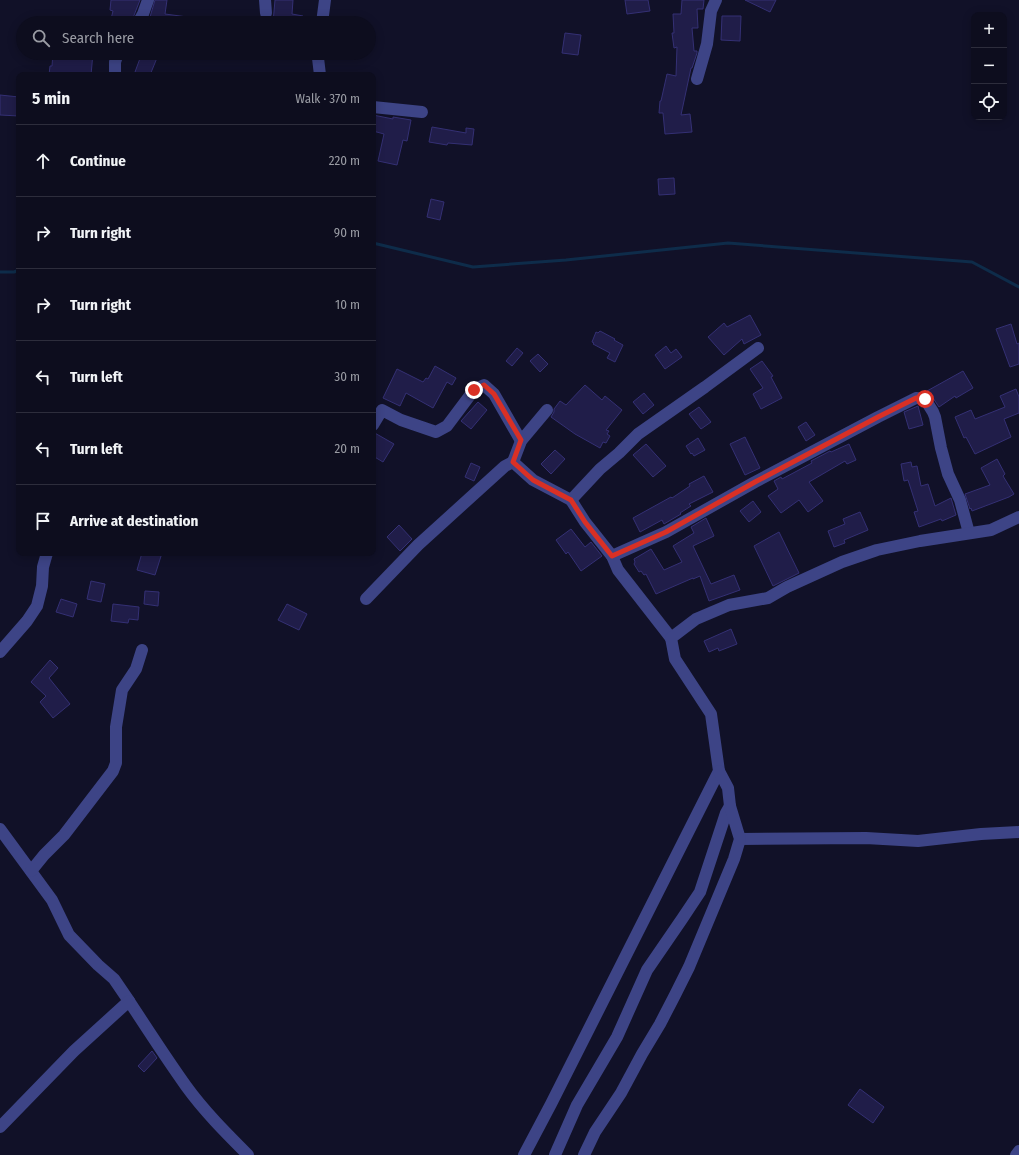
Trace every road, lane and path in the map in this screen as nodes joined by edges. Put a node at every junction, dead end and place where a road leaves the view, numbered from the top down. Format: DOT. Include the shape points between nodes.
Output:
graph roads {
  1 [pos="148,0"];
  2 [pos="265,0"];
  3 [pos="325,0"];
  4 [pos="716,0"];
  5 [pos="266,13"];
  6 [pos="142,16"];
  7 [pos="323,16"];
  8 [pos="116,60"];
  9 [pos="318,60"];
  10 [pos="115,72"];
  11 [pos="320,72"];
  12 [pos="697,79"];
  13 [pos="376,107"];
  14 [pos="422,112"];
  15 [pos="758,348"];
  16 [pos="547,410"];
  17 [pos="376,420"];
  18 [pos="521,440"];
  19 [pos="513,462"];
  20 [pos="571,500"];
  21 [pos="1019,517"];
  22 [pos="969,533"];
  23 [pos="46,556"];
  24 [pos="612,556"];
  25 [pos="366,599"];
  26 [pos="671,638"];
  27 [pos="142,650"];
  28 [pos="0,652"];
  29 [pos="719,771"];
  30 [pos="730,806"];
  31 [pos="0,829"];
  32 [pos="1019,832"];
  33 [pos="740,839"];
  34 [pos="32,871"];
  35 [pos="129,1001"];
  36 [pos="0,1127"];
  37 [pos="1019,1151"];
  38 [pos="248,1155"];
  39 [pos="524,1155"];
  40 [pos="555,1155"];
  41 [pos="584,1155"];
  42 [pos="1016,1155"];
  1 -- 6 [label="street"];
  2 -- 5 [label="street"];
  3 -- 7 [label="street"];
  4 -- 12 [label="street" via="711,11 707,44"];
  8 -- 10 [label="street"];
  9 -- 11 [label="street"];
  13 -- 14 [label="street"];
  15 -- 20 [label="street" via="638,434"];
  16 -- 18 [label="street"];
  17 -- 18 [label="street" via="382,410 436,432 447,426 474,390 484,385 494,394"];
  18 -- 19 [label="street"];
  19 -- 20 [label="street" via="533,480"];
  19 -- 25 [label="street" via="505,466 418,545"];
  20 -- 24 [label="street"];
  21 -- 22 [label="street" via="991,530"];
  22 -- 24 [label="street" via="960,500 948,474 933,412 925,399 916,398 755,482 666,532"];
  22 -- 26 [label="street" via="878,550 842,562 768,598 729,605 696,619"];
  23 -- 28 [label="street" via="37,606"];
  24 -- 26 [label="street" via="618,570"];
  26 -- 29 [label="street" via="675,659 711,714"];
  27 -- 34 [label="street" via="136,669 122,690 116,727 116,763 113,771 64,835"];
  29 -- 30 [label="street" via="728,788"];
  29 -- 39 [label="street"];
  30 -- 33 [label="street"];
  30 -- 40 [label="street" via="700,892 647,970 617,1037 577,1105"];
  31 -- 34 [label="street"];
  32 -- 33 [label="street" via="918,841 866,838"];
  33 -- 41 [label="street" via="689,967 660,1024 621,1093 595,1132"];
  34 -- 35 [label="street" via="52,900 70,935 114,978"];
  35 -- 36 [label="street" via="74,1051"];
  35 -- 38 [label="street" via="187,1087"];
  37 -- 42 [label="street"];
}
